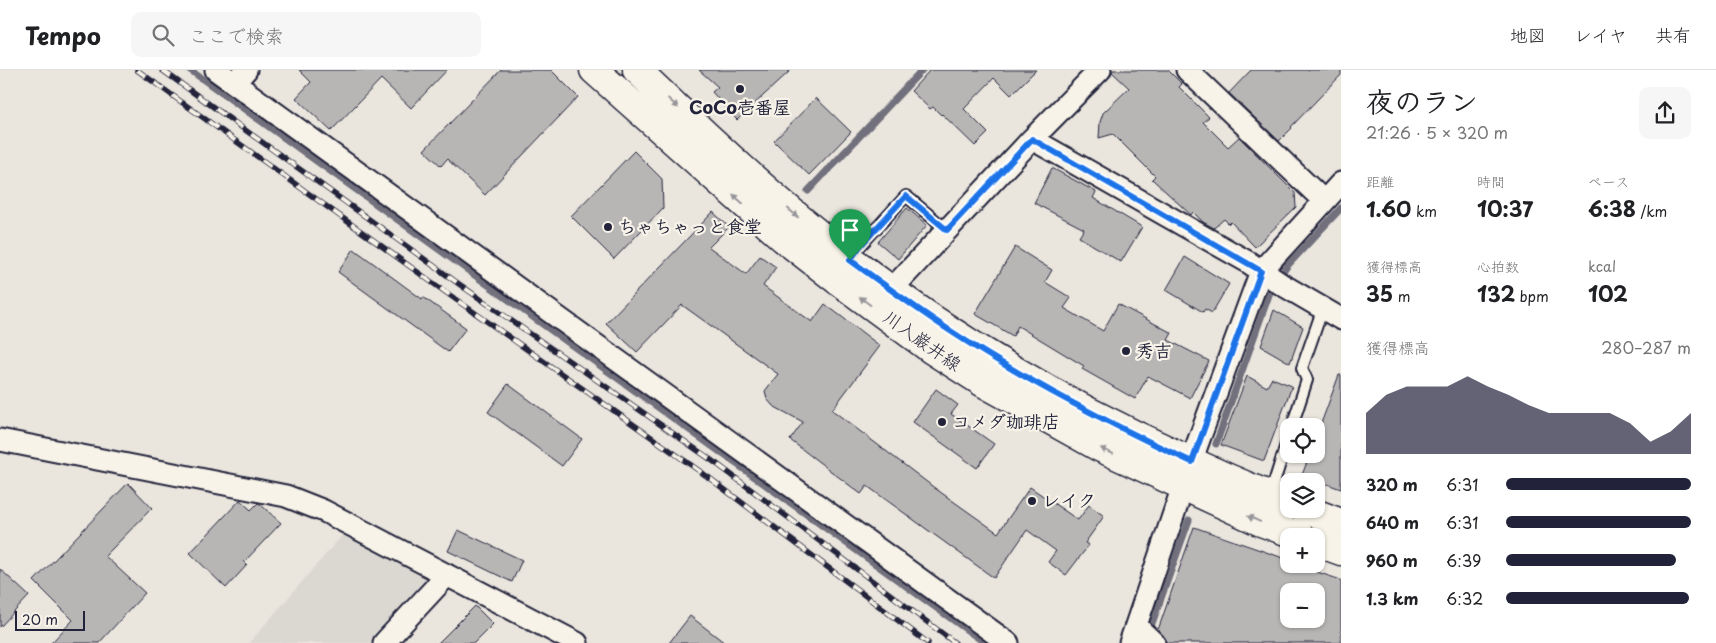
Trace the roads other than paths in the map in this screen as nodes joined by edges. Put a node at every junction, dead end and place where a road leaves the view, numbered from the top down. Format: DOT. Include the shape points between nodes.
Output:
graph roads {
  1 [pos="216,70"];
  2 [pos="594,70"];
  3 [pos="637,70"];
  4 [pos="1100,70"];
  5 [pos="1186,70"];
  6 [pos="240,76"];
  7 [pos="1032,139"];
  8 [pos="1341,183"];
  9 [pos="1324,201"];
  10 [pos="947,230"];
  11 [pos="850,260"];
  12 [pos="1272,278"];
  13 [pos="891,290"];
  14 [pos="1332,313"];
  15 [pos="1295,418"];
  16 [pos="0,440"];
  17 [pos="1192,462"];
  18 [pos="1285,463"];
  19 [pos="1184,487"];
  20 [pos="1279,500"];
  21 [pos="1325,517"];
  22 [pos="1341,523"];
  23 [pos="1280,529"];
  24 [pos="1325,545"];
  25 [pos="1341,551"];
  26 [pos="447,575"];
  27 [pos="1133,635"];
  28 [pos="384,643"];
  29 [pos="577,643"];
  30 [pos="1008,643"];
  31 [pos="1154,643"];
  1 -- 6 [label="street"];
  19 -- 2 [label="main road, 川入巌井線, one-way" via="1034,412 932,350 783,238"];
  3 -- 11 [label="main road, 川入巌井線, one-way" via="775,198"];
  4 -- 7 [label="street"];
  5 -- 9 [label="street"];
  6 -- 30 [label="street"];
  7 -- 10 [label="street"];
  7 -- 12 [label="street"];
  8 -- 9 [label="street"];
  9 -- 12 [label="street"];
  10 -- 11 [label="lane" via="906,196"];
  10 -- 13 [label="street"];
  11 -- 13 [label="main road, 川入巌井線"];
  12 -- 14 [label="street"];
  12 -- 17 [label="street"];
  13 -- 17 [label="main road, 川入巌井線" via="998,361 1106,421"];
  14 -- 15 [label="lane" via="1302,368 1307,380"];
  16 -- 26 [label="street" via="286,496 324,511"];
  17 -- 19 [label="street"];
  17 -- 20 [label="main road, 川入巌井線"];
  18 -- 20 [label="lane"];
  23 -- 19 [label="main road, 川入巌井線, one-way"];
  19 -- 27 [label="street"];
  21 -- 22 [label="main road"];
  24 -- 25 [label="main road"];
  26 -- 28 [label="street"];
  26 -- 29 [label="street"];
  27 -- 31 [label="street"];
}
